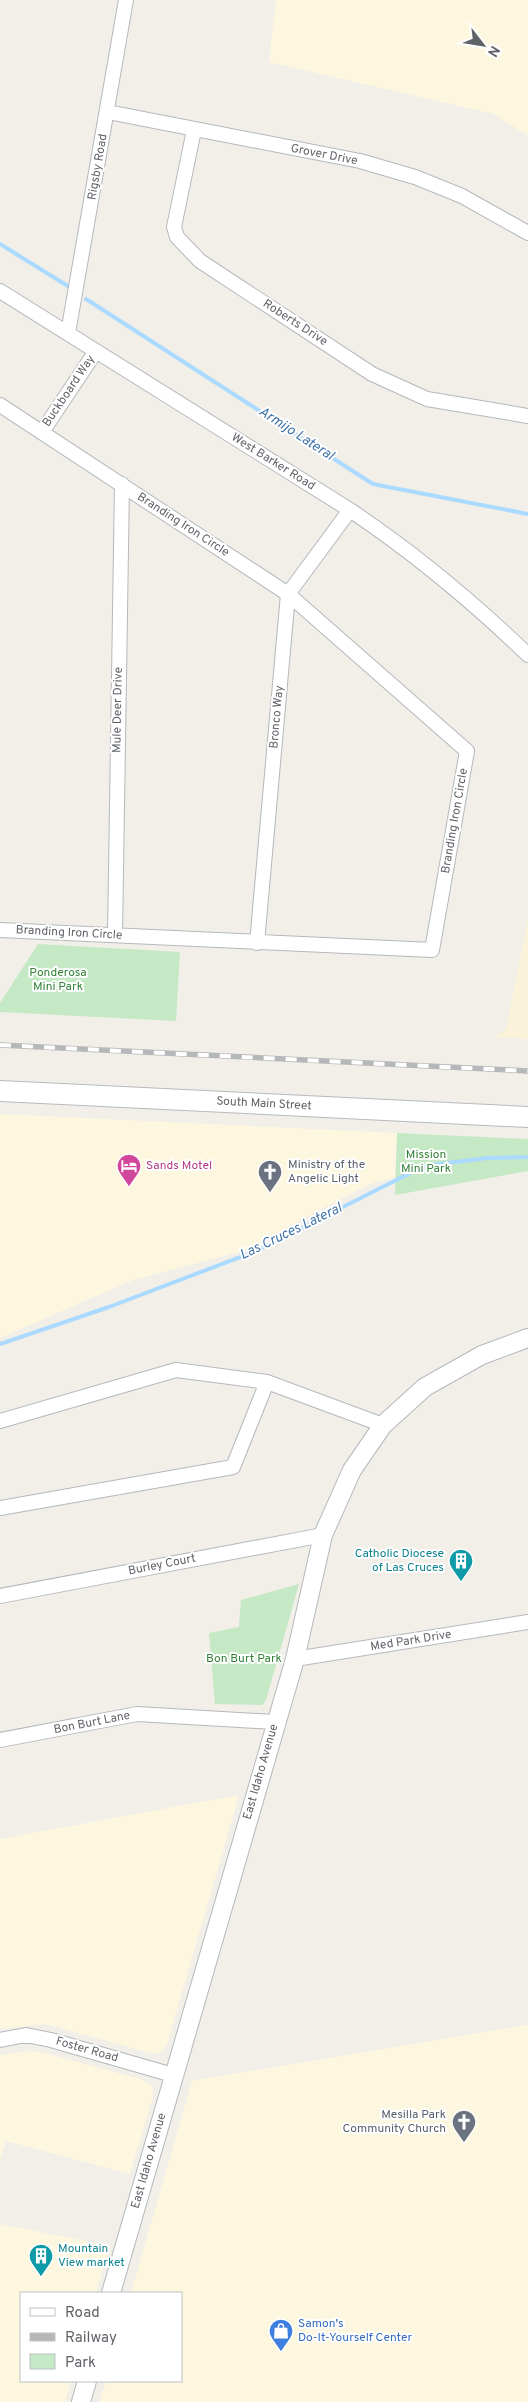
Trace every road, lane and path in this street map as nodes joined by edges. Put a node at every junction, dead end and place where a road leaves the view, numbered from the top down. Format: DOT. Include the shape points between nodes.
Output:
graph roads {
  1 [pos="126,0"];
  2 [pos="108,112"];
  3 [pos="194,130"];
  4 [pos="528,233"];
  5 [pos="0,291"];
  6 [pos="68,333"];
  7 [pos="96,351"];
  8 [pos="0,405"];
  9 [pos="528,416"];
  10 [pos="42,432"];
  11 [pos="122,484"];
  12 [pos="350,510"];
  13 [pos="288,594"];
  14 [pos="528,655"];
  15 [pos="0,930"];
  16 [pos="115,935"];
  17 [pos="257,943"];
  18 [pos="0,1091"];
  19 [pos="528,1117"];
  20 [pos="528,1338"];
  21 [pos="267,1382"];
  22 [pos="0,1420"];
  23 [pos="383,1424"];
  24 [pos="0,1508"];
  25 [pos="323,1535"];
  26 [pos="0,1596"];
  27 [pos="528,1622"];
  28 [pos="295,1659"];
  29 [pos="275,1722"];
  30 [pos="0,1740"];
  31 [pos="0,2040"];
  32 [pos="173,2075"];
  33 [pos="111,2292"];
  34 [pos="87,2382"];
  35 [pos="81,2402"];
  1 -- 2 [label="street, Rigsby Road"];
  2 -- 3 [label="street, Grover Drive"];
  2 -- 6 [label="street, Rigsby Road"];
  3 -- 4 [label="street, Grover Drive" via="360,161 415,177 462,196"];
  3 -- 9 [label="street, Roberts Drive" via="174,227 177,237 200,261 372,374 427,399"];
  5 -- 6 [label="street, West Barker Road"];
  6 -- 7 [label="street, West Barker Road"];
  7 -- 10 [label="street, Buckboard Way"];
  7 -- 12 [label="street, West Barker Road"];
  8 -- 10 [label="street, Branding Iron Circle"];
  10 -- 11 [label="street, Branding Iron Circle"];
  11 -- 13 [label="street, Branding Iron Circle"];
  11 -- 16 [label="street, Mule Deer Drive"];
  12 -- 13 [label="street"];
  12 -- 14 [label="street, West Barker Road" via="401,544 447,581"];
  13 -- 17 [label="street, Bronco Way"];
  13 -- 17 [label="street, Branding Iron Circle" via="467,751 432,950"];
  15 -- 16 [label="street, Branding Iron Circle"];
  16 -- 17 [label="street, Branding Iron Circle"];
  18 -- 19 [label="main road, South Main Street"];
  20 -- 23 [label="street, East Idaho Avenue" via="482,1355 425,1388"];
  21 -- 22 [label="street" via="176,1370"];
  21 -- 23 [label="street"];
  21 -- 24 [label="street" via="233,1467"];
  23 -- 25 [label="street, East Idaho Avenue" via="352,1470"];
  25 -- 26 [label="street, Burley Court"];
  25 -- 28 [label="street, East Idaho Avenue"];
  27 -- 28 [label="street, Med Park Drive"];
  28 -- 29 [label="street, East Idaho Avenue"];
  29 -- 30 [label="street, Bon Burt Lane" via="137,1714"];
  29 -- 32 [label="street, East Idaho Avenue"];
  31 -- 32 [label="street, Foster Road" via="26,2035 51,2040"];
  32 -- 33 [label="street, East Idaho Avenue"];
  34 -- 35 [label="street"];
}
